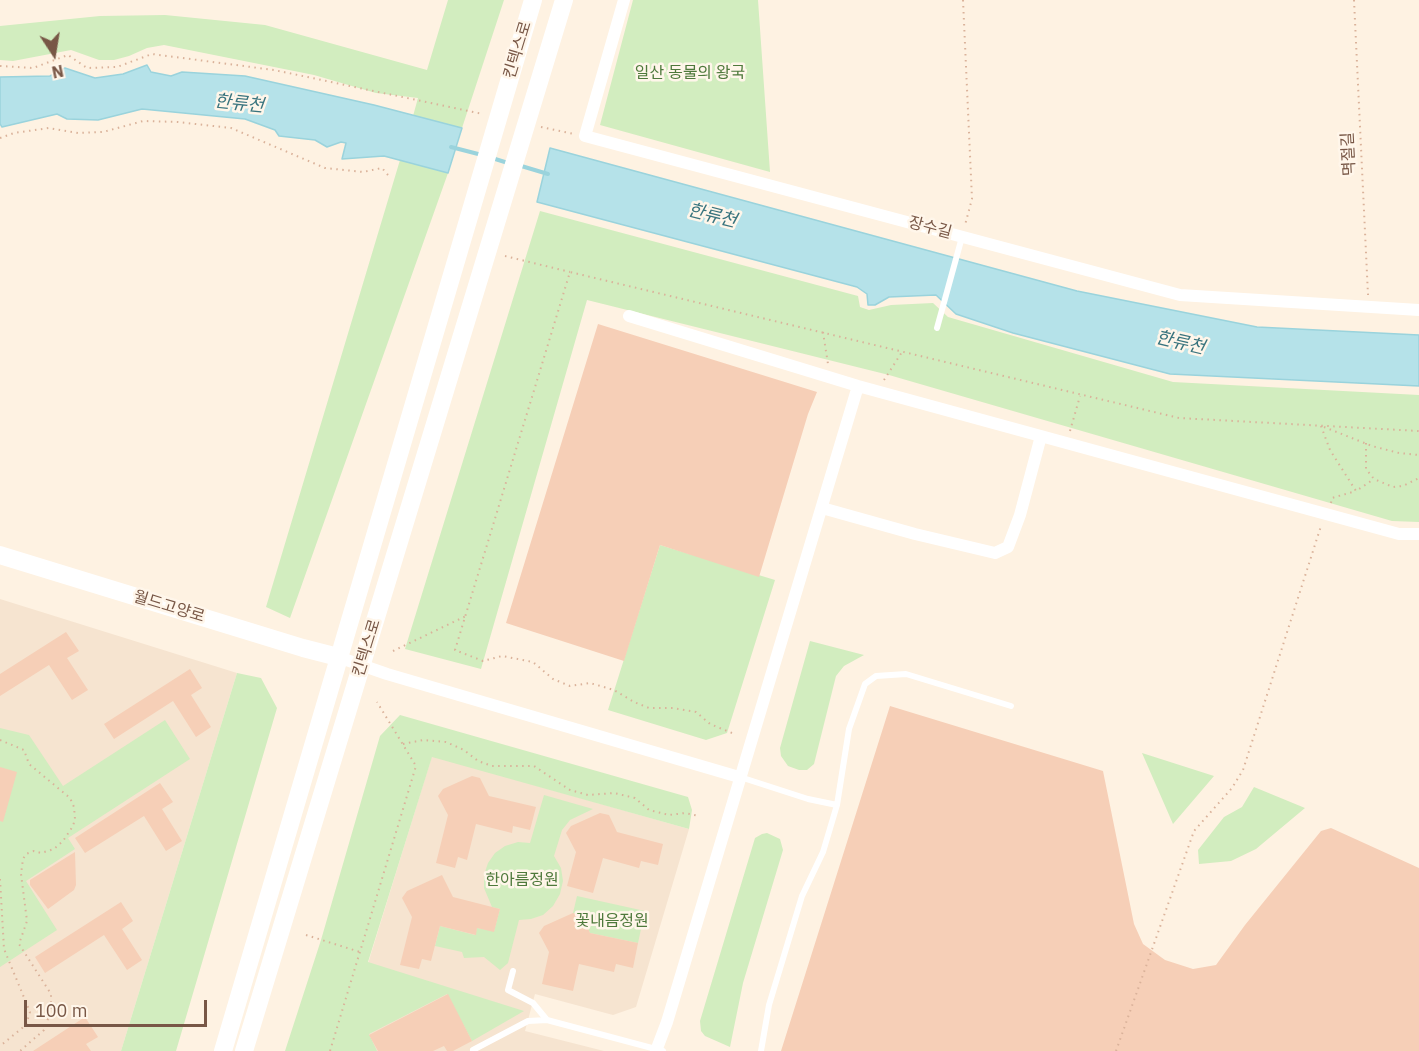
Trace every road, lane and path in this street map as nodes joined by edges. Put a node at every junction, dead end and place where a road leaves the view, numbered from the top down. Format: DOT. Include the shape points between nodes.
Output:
graph roads {
  1 [pos="533,0"];
  2 [pos="564,0"];
  3 [pos="624,0"];
  4 [pos="963,0"];
  5 [pos="1354,0"];
  6 [pos="0,66"];
  7 [pos="493,116"];
  8 [pos="539,126"];
  9 [pos="585,136"];
  10 [pos="0,138"];
  11 [pos="388,175"];
  12 [pos="962,237"];
  13 [pos="505,256"];
  14 [pos="570,272"];
  15 [pos="1369,307"];
  16 [pos="1419,310"];
  17 [pos="629,316"];
  18 [pos="937,328"];
  19 [pos="823,332"];
  20 [pos="902,352"];
  21 [pos="828,364"];
  22 [pos="884,380"];
  23 [pos="858,386"];
  24 [pos="1080,395"];
  25 [pos="1321,426"];
  26 [pos="1419,431"];
  27 [pos="1069,433"];
  28 [pos="1041,436"];
  29 [pos="1366,443"];
  30 [pos="1419,455"];
  31 [pos="1419,478"];
  32 [pos="1374,479"];
  33 [pos="1356,491"];
  34 [pos="822,508"];
  35 [pos="1328,508"];
  36 [pos="1321,526"];
  37 [pos="1419,534"];
  38 [pos="0,557"];
  39 [pos="466,616"];
  40 [pos="393,651"];
  41 [pos="338,657"];
  42 [pos="362,666"];
  43 [pos="377,702"];
  44 [pos="1011,706"];
  45 [pos="732,732"];
  46 [pos="0,740"];
  47 [pos="403,744"];
  48 [pos="739,777"];
  49 [pos="837,805"];
  50 [pos="699,816"];
  51 [pos="0,879"];
  52 [pos="306,935"];
  53 [pos="360,952"];
  54 [pos="513,971"];
  55 [pos="547,1020"];
  56 [pos="0,1046"];
  57 [pos="473,1050"];
  58 [pos="658,1050"];
  59 [pos="20,1051"];
  60 [pos="223,1051"];
  61 [pos="244,1051"];
  62 [pos="330,1051"];
  63 [pos="761,1051"];
  64 [pos="1116,1051"];
  1 -- 41 [label="main road, 킨텍스로"];
  2 -- 42 [label="main road, 킨텍스로"];
  3 -- 9 [label="street"];
  4 -- 12 [label="path" via="972,199"];
  5 -- 15 [label="path, 멱절길"];
  6 -- 7 [label="path" via="33,68 68,55 87,68 117,67 152,54 274,70"];
  8 -- 9 [label="path"];
  9 -- 12 [label="street, 장수길"];
  10 -- 11 [label="path" via="49,128 103,132 143,121 178,122 231,128 325,168 363,172 382,168"];
  12 -- 15 [label="street, 장수길" via="1180,295"];
  12 -- 18 [label="lane"];
  13 -- 14 [label="path"];
  14 -- 19 [label="path"];
  14 -- 39 [label="path"];
  15 -- 16 [label="street, 장수길"];
  17 -- 23 [label="street"];
  19 -- 20 [label="path"];
  19 -- 21 [label="path"];
  20 -- 22 [label="path"];
  20 -- 24 [label="path"];
  23 -- 28 [label="street"];
  23 -- 34 [label="street"];
  24 -- 25 [label="path" via="1179,418"];
  24 -- 27 [label="path"];
  25 -- 26 [label="path"];
  25 -- 29 [label="path"];
  25 -- 33 [label="path" via="1342,473"];
  28 -- 34 [label="street" via="1008,547 995,553"];
  28 -- 37 [label="street" via="1399,534"];
  29 -- 30 [label="path"];
  29 -- 32 [label="path" via="1366,469"];
  31 -- 32 [label="path" via="1393,487"];
  32 -- 33 [label="path"];
  33 -- 35 [label="path" via="1332,498"];
  34 -- 48 [label="street"];
  36 -- 64 [label="path" via="1243,770 1194,831"];
  38 -- 41 [label="main road, 월드고양로"];
  39 -- 40 [label="path"];
  39 -- 45 [label="path" via="455,650 483,662 502,656 533,662 553,679 570,686 590,683 649,708 696,712 710,724"];
  41 -- 42 [label="street"];
  41 -- 60 [label="main road, 킨텍스로"];
  42 -- 48 [label="street"];
  42 -- 61 [label="main road, 킨텍스로"];
  43 -- 47 [label="path"];
  44 -- 49 [label="lane" via="906,674 876,676 865,684 849,729"];
  46 -- 59 [label="path" via="24,750 29,764 70,798 75,819 63,842 54,849 34,850 23,859 27,921 19,944 51,994 51,1010 44,1030"];
  47 -- 50 [label="path" via="423,740 446,742 492,766 534,766 570,790 588,795 614,793 634,798 649,810"];
  47 -- 53 [label="path" via="416,766"];
  48 -- 49 [label="lane"];
  48 -- 58 [label="street"];
  49 -- 63 [label="lane" via="823,852 802,896 769,1005"];
  51 -- 56 [label="path" via="4,949 30,1011 26,1026"];
  52 -- 53 [label="path"];
  53 -- 62 [label="path"];
  54 -- 55 [label="lane" via="508,990 533,1003"];
  55 -- 57 [label="lane" via="528,1021"];
  55 -- 58 [label="lane"];
}
